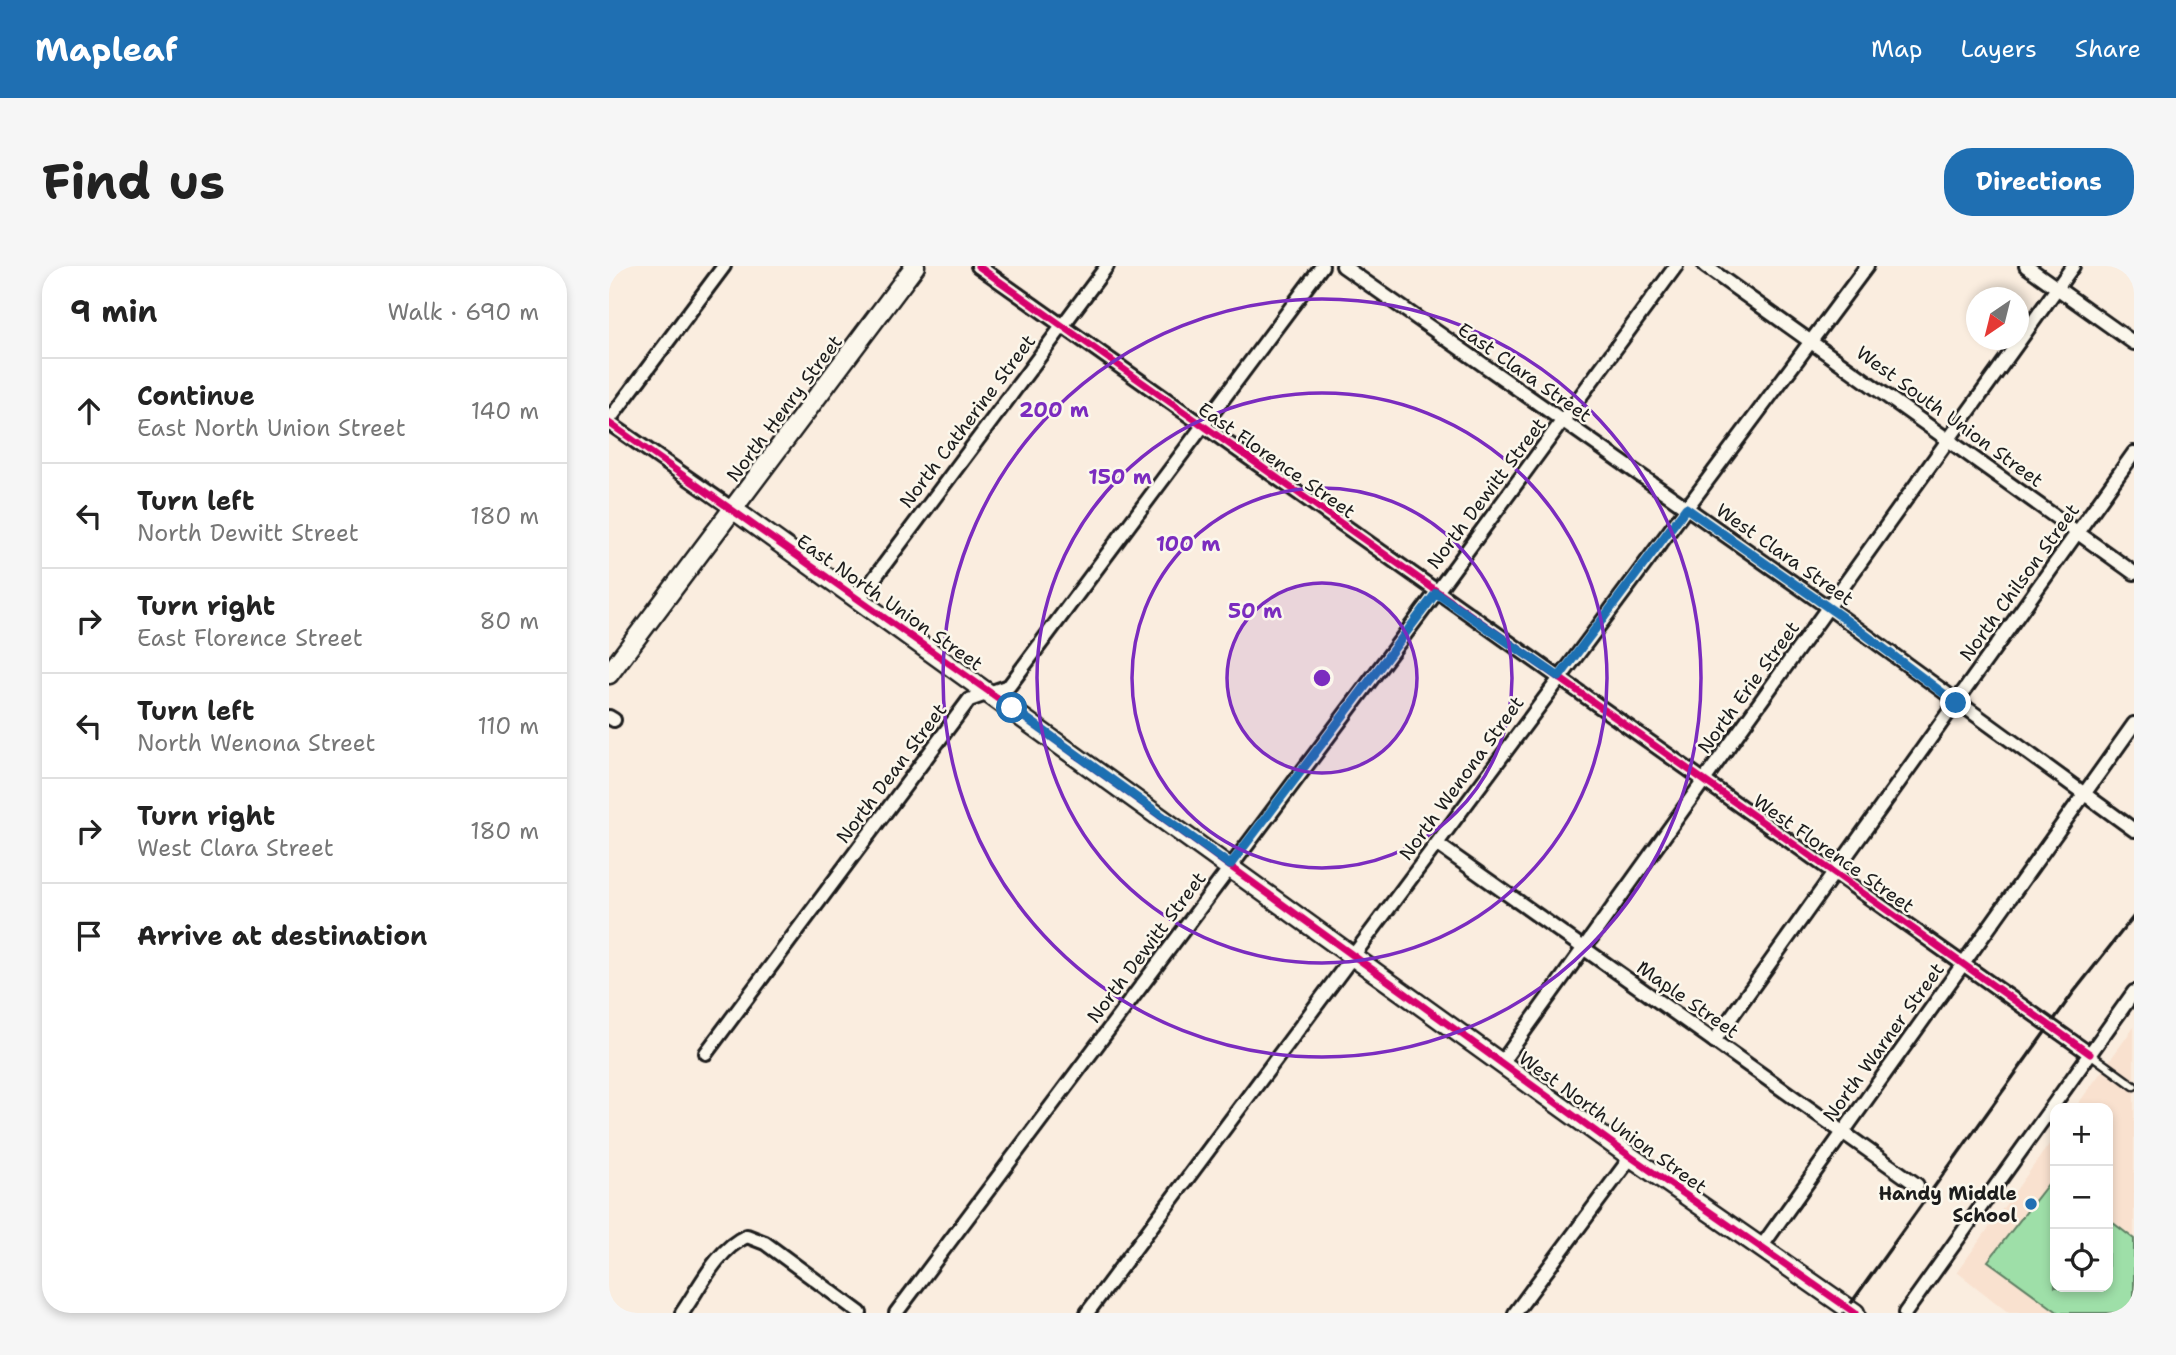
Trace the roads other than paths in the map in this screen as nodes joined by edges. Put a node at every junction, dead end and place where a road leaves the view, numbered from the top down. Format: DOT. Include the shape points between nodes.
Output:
graph roads {
  1 [pos="725,266"];
  2 [pos="915,266"];
  3 [pos="978,266"];
  4 [pos="1107,266"];
  5 [pos="1322,266"];
  6 [pos="1343,266"];
  7 [pos="1676,266"];
  8 [pos="1705,266"];
  9 [pos="1867,266"];
  10 [pos="2026,266"];
  11 [pos="2073,266"];
  12 [pos="2057,288"];
  13 [pos="1062,326"];
  14 [pos="1811,341"];
  15 [pos="2134,343"];
  16 [pos="609,421"];
  17 [pos="1562,422"];
  18 [pos="1203,427"];
  19 [pos="1949,440"];
  20 [pos="2134,453"];
  21 [pos="1686,508"];
  22 [pos="734,510"];
  23 [pos="2078,532"];
  24 [pos="2134,573"];
  25 [pos="1436,593"];
  26 [pos="858,600"];
  27 [pos="1829,608"];
  28 [pos="609,674"];
  29 [pos="1559,677"];
  30 [pos="990,692"];
  31 [pos="1956,703"];
  32 [pos="2134,724"];
  33 [pos="1704,779"];
  34 [pos="2084,795"];
  35 [pos="2134,830"];
  36 [pos="1437,844"];
  37 [pos="1230,865"];
  38 [pos="1833,873"];
  39 [pos="1584,949"];
  40 [pos="1354,956"];
  41 [pos="1963,963"];
  42 [pos="2134,992"];
  43 [pos="1714,1041"];
  44 [pos="706,1053"];
  45 [pos="2090,1054"];
  46 [pos="1502,1062"];
  47 [pos="2134,1086"];
  48 [pos="1842,1133"];
  49 [pos="1632,1157"];
  50 [pos="1917,1185"];
  51 [pos="1762,1246"];
  52 [pos="682,1313"];
  53 [pos="860,1313"];
  54 [pos="896,1313"];
  55 [pos="1087,1313"];
  56 [pos="1515,1313"];
  57 [pos="1854,1313"];
  58 [pos="1905,1313"];
  1 -- 16 [label="street"];
  2 -- 22 [label="street, North Henry Street"];
  3 -- 13 [label="street, East Florence Street"];
  4 -- 13 [label="street, North Catherine Street"];
  5 -- 18 [label="street, North Dean Street"];
  6 -- 17 [label="street, East Clara Street"];
  7 -- 17 [label="street, North Dewitt Street"];
  8 -- 14 [label="street, West South Union Street"];
  9 -- 14 [label="street, North Wenona Street"];
  10 -- 12 [label="street"];
  11 -- 12 [label="street, North Erie Street"];
  12 -- 15 [label="street"];
  12 -- 19 [label="street, North Erie Street"];
  13 -- 18 [label="street, East Florence Street"];
  13 -- 26 [label="street, North Catherine Street"];
  14 -- 19 [label="street, West South Union Street"];
  14 -- 21 [label="street, North Wenona Street"];
  16 -- 22 [label="street, East North Union Street"];
  17 -- 21 [label="street, East Clara Street"];
  17 -- 25 [label="street, North Dewitt Street"];
  18 -- 25 [label="street, East Florence Street"];
  18 -- 30 [label="street, North Dean Street" via="1009,686"];
  19 -- 23 [label="street, West South Union Street"];
  19 -- 27 [label="street, North Erie Street"];
  20 -- 23 [label="street, North Chilson Street"];
  21 -- 27 [label="street, West Clara Street"];
  21 -- 29 [label="street, North Wenona Street"];
  22 -- 26 [label="street, East North Union Street"];
  22 -- 28 [label="street, North Henry Street"];
  23 -- 24 [label="street, West South Union Street"];
  23 -- 31 [label="street, North Chilson Street"];
  25 -- 29 [label="street, East Florence Street"];
  25 -- 37 [label="street, North Dewitt Street"];
  26 -- 30 [label="street, East North Union Street"];
  27 -- 31 [label="street, West Clara Street"];
  27 -- 33 [label="street, North Erie Street"];
  29 -- 33 [label="street, West Florence Street"];
  29 -- 36 [label="street, North Wenona Street"];
  30 -- 37 [label="street, East North Union Street"];
  30 -- 44 [label="street, North Dean Street" via="969,700"];
  31 -- 34 [label="street, West Clara Street"];
  31 -- 38 [label="street, North Chilson Street"];
  32 -- 34 [label="street, North Warner Street"];
  33 -- 38 [label="street, West Florence Street"];
  33 -- 39 [label="street, North Erie Street"];
  34 -- 35 [label="street, West Clara Street"];
  34 -- 41 [label="street, North Warner Street"];
  36 -- 39 [label="street, Maple Street"];
  36 -- 40 [label="street, North Wenona Street"];
  37 -- 40 [label="street, East North Union Street"];
  37 -- 54 [label="street, North Dewitt Street"];
  38 -- 41 [label="street, West Florence Street"];
  38 -- 43 [label="street, North Chilson Street"];
  39 -- 43 [label="street, Maple Street"];
  39 -- 46 [label="street, North Erie Street"];
  40 -- 46 [label="street, West North Union Street"];
  40 -- 55 [label="street, North Wenona Street"];
  41 -- 45 [label="street, West Florence Street"];
  41 -- 48 [label="street, North Warner Street"];
  42 -- 45 [label="street"];
  43 -- 48 [label="street, Maple Street"];
  45 -- 47 [label="lane"];
  45 -- 58 [label="street"];
  46 -- 49 [label="street, West North Union Street"];
  48 -- 50 [label="street, Maple Street"];
  48 -- 51 [label="street, North Warner Street"];
  49 -- 51 [label="street, West North Union Street"];
  49 -- 56 [label="street"];
  51 -- 57 [label="street, West North Union Street"];
  52 -- 53 [label="street" via="730,1245 747,1236 765,1243"];
}
